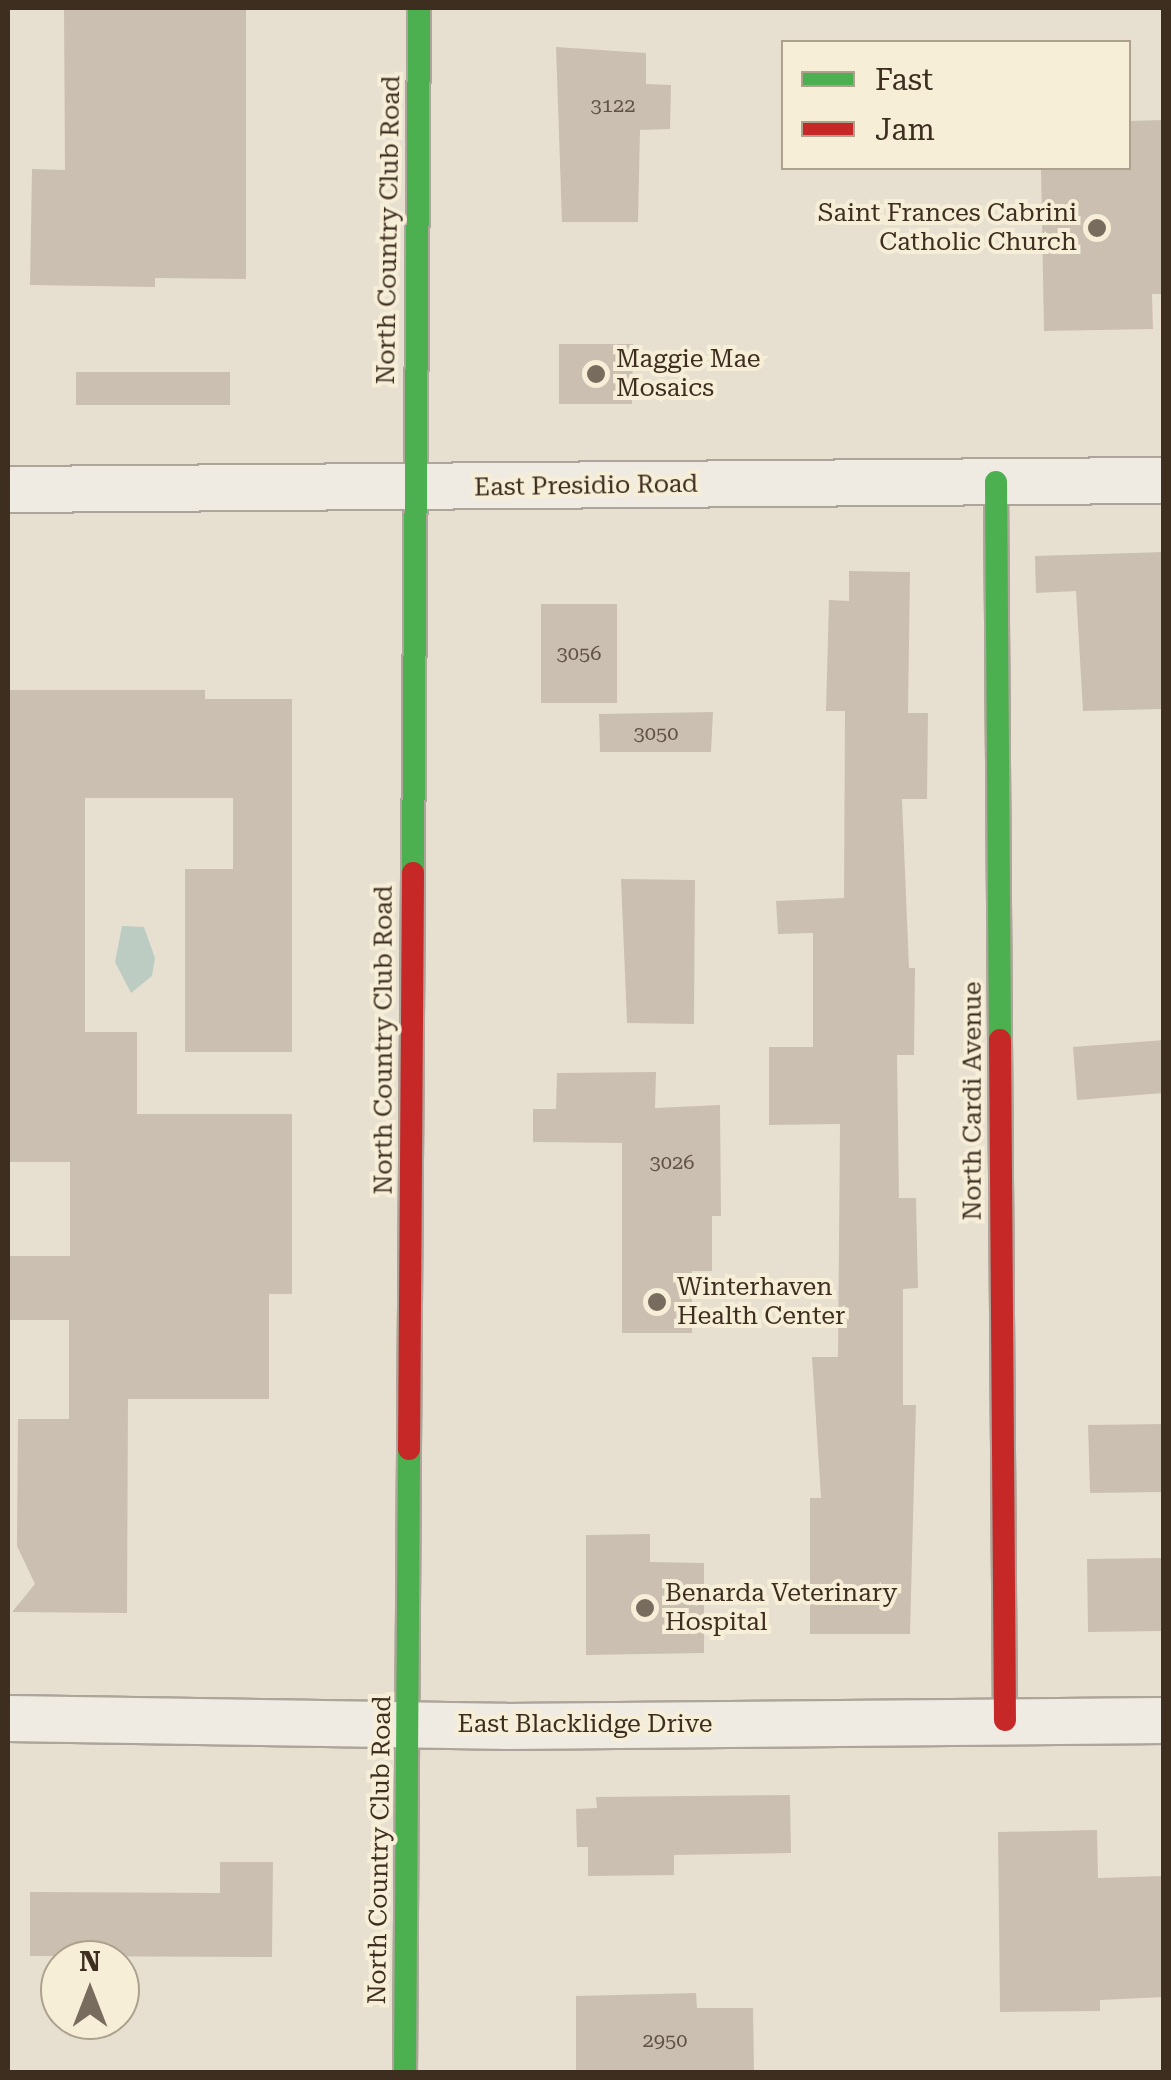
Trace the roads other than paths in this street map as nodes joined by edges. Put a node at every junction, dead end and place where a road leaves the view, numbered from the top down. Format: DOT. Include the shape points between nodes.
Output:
graph roads {
  1 [pos="419,8"];
  2 [pos="1164,480"];
  3 [pos="996,482"];
  4 [pos="414,488"];
  5 [pos="8,489"];
  6 [pos="8,1718"];
  7 [pos="1006,1720"];
  8 [pos="1164,1720"];
  9 [pos="409,1724"];
  10 [pos="406,2072"];
  1 -- 4 [label="main road, North Country Club Road"];
  2 -- 3 [label="street, East Presidio Road"];
  3 -- 4 [label="street, East Presidio Road"];
  3 -- 7 [label="main road, North Cardi Avenue"];
  4 -- 5 [label="street, East Presidio Road"];
  4 -- 9 [label="main road, North Country Club Road"];
  6 -- 9 [label="street, East Blacklidge Drive"];
  7 -- 8 [label="street, East Blacklidge Drive"];
  7 -- 9 [label="street, East Blacklidge Drive"];
  9 -- 10 [label="main road, North Country Club Road"];
}
